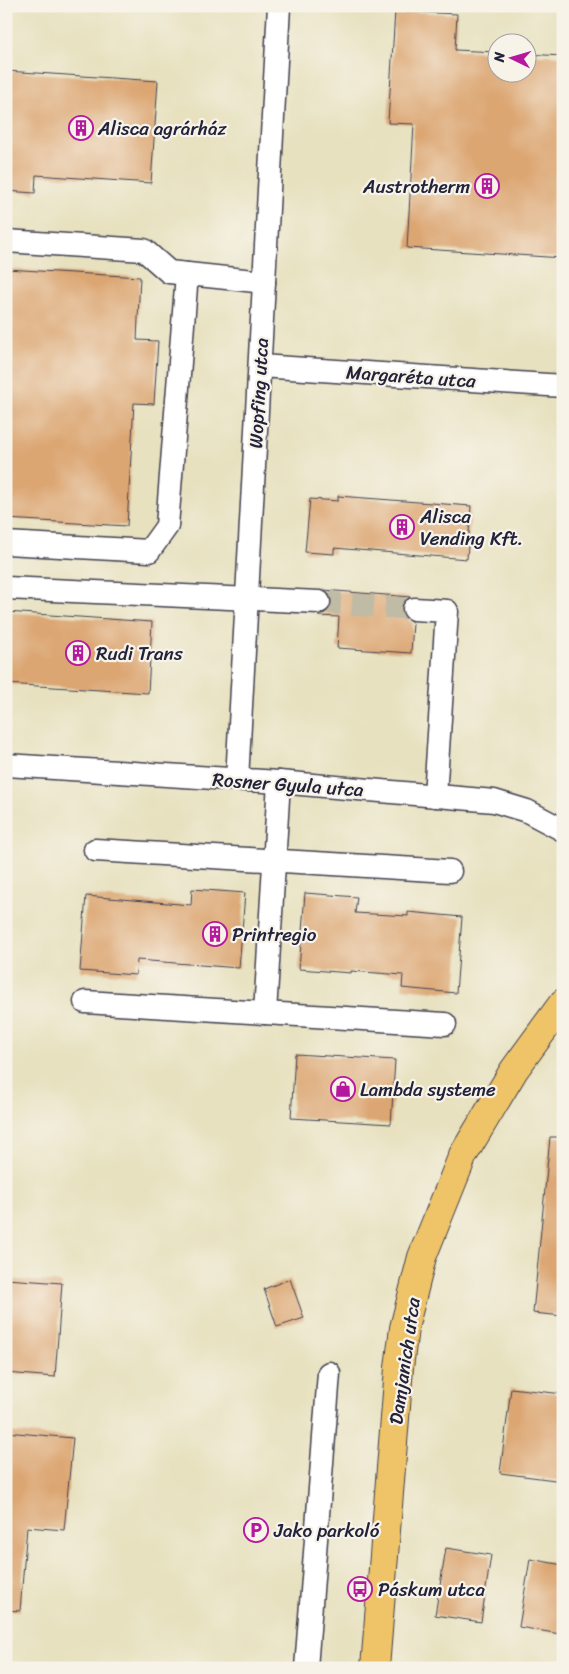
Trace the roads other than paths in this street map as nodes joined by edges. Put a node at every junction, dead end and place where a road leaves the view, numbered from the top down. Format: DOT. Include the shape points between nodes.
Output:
graph roads {
  1 [pos="279,6"];
  2 [pos="6,241"];
  3 [pos="187,274"];
  4 [pos="264,282"];
  5 [pos="260,366"];
  6 [pos="563,386"];
  7 [pos="6,543"];
  8 [pos="6,588"];
  9 [pos="247,600"];
  10 [pos="318,602"];
  11 [pos="414,609"];
  12 [pos="6,765"];
  13 [pos="237,780"];
  14 [pos="279,782"];
  15 [pos="435,796"];
  16 [pos="563,830"];
  17 [pos="95,850"];
  18 [pos="275,860"];
  19 [pos="450,871"];
  20 [pos="85,1002"];
  21 [pos="563,1003"];
  22 [pos="265,1013"];
  23 [pos="445,1024"];
  24 [pos="329,1373"];
  25 [pos="306,1668"];
  26 [pos="375,1668"];
  1 -- 4 [label="street, Wopfing utca"];
  2 -- 3 [label="street" via="144,250 169,272"];
  3 -- 4 [label="street"];
  3 -- 7 [label="street" via="167,526 148,551"];
  4 -- 5 [label="street, Wopfing utca"];
  5 -- 6 [label="street, Margaréta utca"];
  5 -- 9 [label="street, Wopfing utca"];
  8 -- 9 [label="street"];
  9 -- 10 [label="street"];
  9 -- 13 [label="street, Wopfing utca"];
  11 -- 15 [label="street" via="447,611"];
  12 -- 13 [label="street, Rosner Gyula utca"];
  13 -- 14 [label="street, Rosner Gyula utca"];
  14 -- 15 [label="street, Rosner Gyula utca"];
  14 -- 18 [label="street"];
  15 -- 16 [label="street, Rosner Gyula utca" via="494,801 527,811"];
  17 -- 18 [label="street"];
  18 -- 19 [label="street"];
  18 -- 22 [label="street"];
  20 -- 22 [label="street"];
  21 -- 26 [label="main road, Damjanich utca" via="514,1070 463,1155 422,1257 404,1328 399,1368"];
  22 -- 23 [label="street"];
  24 -- 25 [label="street"];
}
